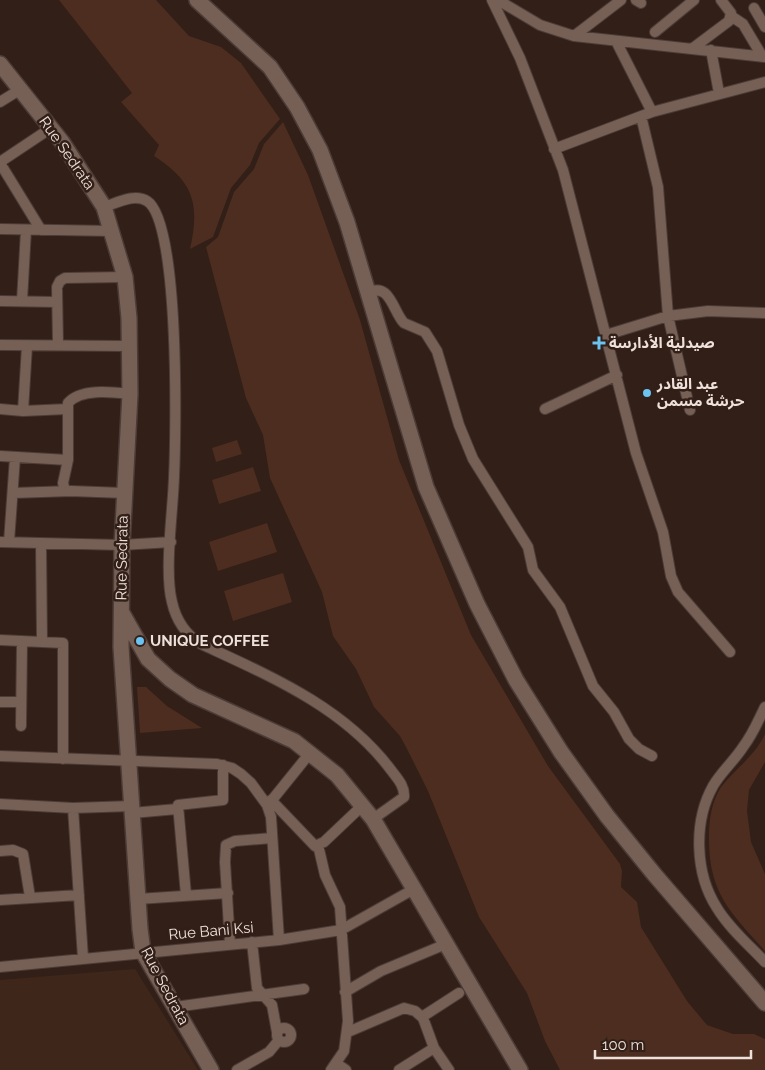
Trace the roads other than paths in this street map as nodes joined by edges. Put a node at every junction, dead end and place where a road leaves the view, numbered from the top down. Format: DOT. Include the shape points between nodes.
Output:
graph roads {
  1 [pos="196,0"];
  2 [pos="492,0"];
  3 [pos="498,0"];
  4 [pos="621,0"];
  5 [pos="694,0"];
  6 [pos="721,0"];
  7 [pos="754,8"];
  8 [pos="732,16"];
  9 [pos="765,27"];
  10 [pos="655,32"];
  11 [pos="574,36"];
  12 [pos="616,41"];
  13 [pos="692,48"];
  14 [pos="712,50"];
  15 [pos="764,56"];
  16 [pos="0,64"];
  17 [pos="765,82"];
  18 [pos="21,89"];
  19 [pos="719,93"];
  20 [pos="0,102"];
  21 [pos="652,112"];
  22 [pos="641,116"];
  23 [pos="51,128"];
  24 [pos="554,149"];
  25 [pos="0,162"];
  26 [pos="104,207"];
  27 [pos="0,229"];
  28 [pos="26,230"];
  29 [pos="41,230"];
  30 [pos="112,231"];
  31 [pos="125,277"];
  32 [pos="368,293"];
  33 [pos="0,301"];
  34 [pos="22,301"];
  35 [pos="57,302"];
  36 [pos="765,313"];
  37 [pos="668,316"];
  38 [pos="606,335"];
  39 [pos="0,345"];
  40 [pos="58,345"];
  41 [pos="27,346"];
  42 [pos="129,346"];
  43 [pos="617,375"];
  44 [pos="130,394"];
  45 [pos="0,409"];
  46 [pos="67,409"];
  47 [pos="545,409"];
  48 [pos="690,410"];
  49 [pos="23,411"];
  50 [pos="0,456"];
  51 [pos="15,457"];
  52 [pos="68,460"];
  53 [pos="64,491"];
  54 [pos="13,493"];
  55 [pos="124,493"];
  56 [pos="5,542"];
  57 [pos="171,542"];
  58 [pos="40,544"];
  59 [pos="122,545"];
  60 [pos="121,612"];
  61 [pos="0,640"];
  62 [pos="22,641"];
  63 [pos="42,642"];
  64 [pos="730,652"];
  65 [pos="0,702"];
  66 [pos="21,702"];
  67 [pos="765,707"];
  68 [pos="20,726"];
  69 [pos="310,753"];
  70 [pos="0,756"];
  71 [pos="652,756"];
  72 [pos="63,759"];
  73 [pos="130,761"];
  74 [pos="223,765"];
  75 [pos="269,803"];
  76 [pos="0,804"];
  77 [pos="363,805"];
  78 [pos="73,808"];
  79 [pos="177,809"];
  80 [pos="132,810"];
  81 [pos="373,819"];
  82 [pos="272,838"];
  83 [pos="318,845"];
  84 [pos="0,851"];
  85 [pos="414,889"];
  86 [pos="228,892"];
  87 [pos="79,894"];
  88 [pos="186,894"];
  89 [pos="30,897"];
  90 [pos="0,900"];
  91 [pos="138,900"];
  92 [pos="341,930"];
  93 [pos="279,940"];
  94 [pos="252,942"];
  95 [pos="230,944"];
  96 [pos="446,944"];
  97 [pos="144,952"];
  98 [pos="83,958"];
  99 [pos="765,962"];
  100 [pos="0,967"];
  101 [pos="304,989"];
  102 [pos="345,992"];
  103 [pos="459,993"];
  104 [pos="262,996"];
  105 [pos="765,1003"];
  106 [pos="174,1007"];
  107 [pos="423,1018"];
  108 [pos="348,1032"];
  109 [pos="434,1048"];
  110 [pos="334,1067"];
  111 [pos="516,1068"];
  112 [pos="211,1070"];
  113 [pos="237,1070"];
  114 [pos="346,1070"];
  115 [pos="399,1070"];
  116 [pos="449,1070"];
  1 -- 32 [label="street" via="270,67 297,107 330,174"];
  2 -- 24 [label="street" via="520,58"];
  3 -- 11 [label="street" via="540,25"];
  4 -- 11 [label="street"];
  5 -- 10 [label="street"];
  6 -- 8 [label="street"];
  7 -- 9 [label="street"];
  8 -- 13 [label="street" via="730,21"];
  8 -- 15 [label="street" via="743,24"];
  11 -- 12 [label="street"];
  12 -- 13 [label="street"];
  12 -- 21 [label="street"];
  13 -- 14 [label="street"];
  14 -- 15 [label="street"];
  14 -- 19 [label="street"];
  16 -- 18 [label="street, Rue Sedrata"];
  17 -- 19 [label="street"];
  18 -- 20 [label="street"];
  18 -- 23 [label="street, Rue Sedrata"];
  19 -- 21 [label="street"];
  21 -- 22 [label="street"];
  22 -- 24 [label="street"];
  22 -- 37 [label="street" via="658,187"];
  23 -- 25 [label="street"];
  23 -- 26 [label="street, Rue Sedrata"];
  24 -- 38 [label="street" via="574,206"];
  25 -- 29 [label="street"];
  26 -- 30 [label="street, Rue Sedrata"];
  26 -- 57 [label="street" via="131,198 140,197 148,201 156,209 165,245 174,353"];
  27 -- 28 [label="street"];
  28 -- 29 [label="street"];
  28 -- 34 [label="street"];
  29 -- 30 [label="street"];
  30 -- 31 [label="street, Rue Sedrata"];
  31 -- 35 [label="street" via="62,279 57,287"];
  31 -- 42 [label="street, Rue Sedrata"];
  32 -- 71 [label="street" via="384,292 404,323 417,327 428,336 440,360 459,425 473,459 528,547 534,570 560,607 593,686 614,712 629,739"];
  32 -- 105 [label="street" via="417,460 436,513 516,680 561,752 607,816"];
  33 -- 34 [label="street"];
  34 -- 35 [label="street"];
  35 -- 40 [label="street"];
  36 -- 37 [label="street" via="708,311"];
  37 -- 38 [label="street"];
  37 -- 48 [label="street"];
  38 -- 43 [label="street"];
  39 -- 41 [label="street"];
  40 -- 41 [label="street"];
  40 -- 42 [label="street"];
  41 -- 49 [label="street"];
  42 -- 44 [label="street, Rue Sedrata"];
  43 -- 47 [label="street"];
  43 -- 64 [label="street" via="642,476 663,532 675,586"];
  44 -- 46 [label="street" via="78,395 68,402"];
  44 -- 55 [label="street, Rue Sedrata"];
  45 -- 49 [label="street"];
  46 -- 49 [label="street"];
  46 -- 52 [label="street"];
  50 -- 51 [label="street"];
  51 -- 52 [label="street"];
  51 -- 54 [label="street"];
  52 -- 53 [label="street"];
  53 -- 54 [label="street"];
  53 -- 55 [label="street"];
  54 -- 56 [label="street"];
  55 -- 59 [label="street, Rue Sedrata"];
  56 -- 58 [label="street"];
  57 -- 59 [label="street"];
  57 -- 81 [label="street" via="169,578 172,602 188,636 304,694 339,719 386,763 403,787 404,797"];
  58 -- 59 [label="street"];
  58 -- 63 [label="street"];
  59 -- 60 [label="street, Rue Sedrata"];
  60 -- 69 [label="street" via="148,659 170,679 193,695 279,733"];
  60 -- 73 [label="street, Rue Sedrata"];
  61 -- 62 [label="street"];
  62 -- 63 [label="street"];
  62 -- 66 [label="street"];
  63 -- 72 [label="street" via="63,643"];
  65 -- 66 [label="street"];
  66 -- 68 [label="street"];
  67 -- 99 [label="street" via="750,738 708,794 700,832 701,864 711,898 717,909"];
  69 -- 75 [label="street"];
  69 -- 77 [label="street" via="337,775"];
  70 -- 72 [label="street"];
  72 -- 73 [label="street"];
  73 -- 74 [label="street"];
  73 -- 80 [label="street, Rue Sedrata"];
  74 -- 75 [label="street" via="232,768"];
  74 -- 79 [label="street" via="223,800 183,803"];
  75 -- 82 [label="street"];
  75 -- 83 [label="street"];
  76 -- 78 [label="street"];
  77 -- 81 [label="street"];
  77 -- 83 [label="street"];
  78 -- 80 [label="street"];
  78 -- 87 [label="street"];
  79 -- 80 [label="street"];
  79 -- 88 [label="street"];
  80 -- 91 [label="street, Rue Sedrata"];
  81 -- 85 [label="street"];
  82 -- 86 [label="street" via="226,845"];
  82 -- 93 [label="street"];
  83 -- 92 [label="street" via="325,875 340,907"];
  84 -- 89 [label="street" via="14,850 23,854"];
  85 -- 92 [label="street, Rue Bani Ksi"];
  85 -- 96 [label="street"];
  86 -- 88 [label="street"];
  86 -- 95 [label="street"];
  87 -- 89 [label="street"];
  87 -- 98 [label="street"];
  88 -- 91 [label="street"];
  89 -- 90 [label="street"];
  91 -- 97 [label="street, Rue Sedrata"];
  92 -- 93 [label="street, Rue Bani Ksi"];
  92 -- 102 [label="street"];
  93 -- 94 [label="street, Rue Bani Ksi"];
  94 -- 95 [label="street, Rue Bani Ksi"];
  94 -- 104 [label="street" via="256,984"];
  95 -- 97 [label="street, Rue Bani Ksi"];
  96 -- 102 [label="street" via="381,971"];
  96 -- 111 [label="street"];
  97 -- 98 [label="street, Rue Bani Ksi"];
  97 -- 106 [label="street, Rue Sedrata"];
  98 -- 100 [label="street, Rue Bani Ksi"];
  101 -- 104 [label="street"];
  102 -- 108 [label="street"];
  103 -- 107 [label="street"];
  104 -- 106 [label="street"];
  104 -- 113 [label="street" via="272,1005 278,1036 269,1052"];
  106 -- 112 [label="street, Rue Sedrata"];
  107 -- 108 [label="street" via="404,1008"];
  107 -- 109 [label="street"];
  108 -- 110 [label="street" via="344,1051"];
  109 -- 115 [label="street"];
  109 -- 116 [label="street"];
  110 -- 114 [label="street"];
}
